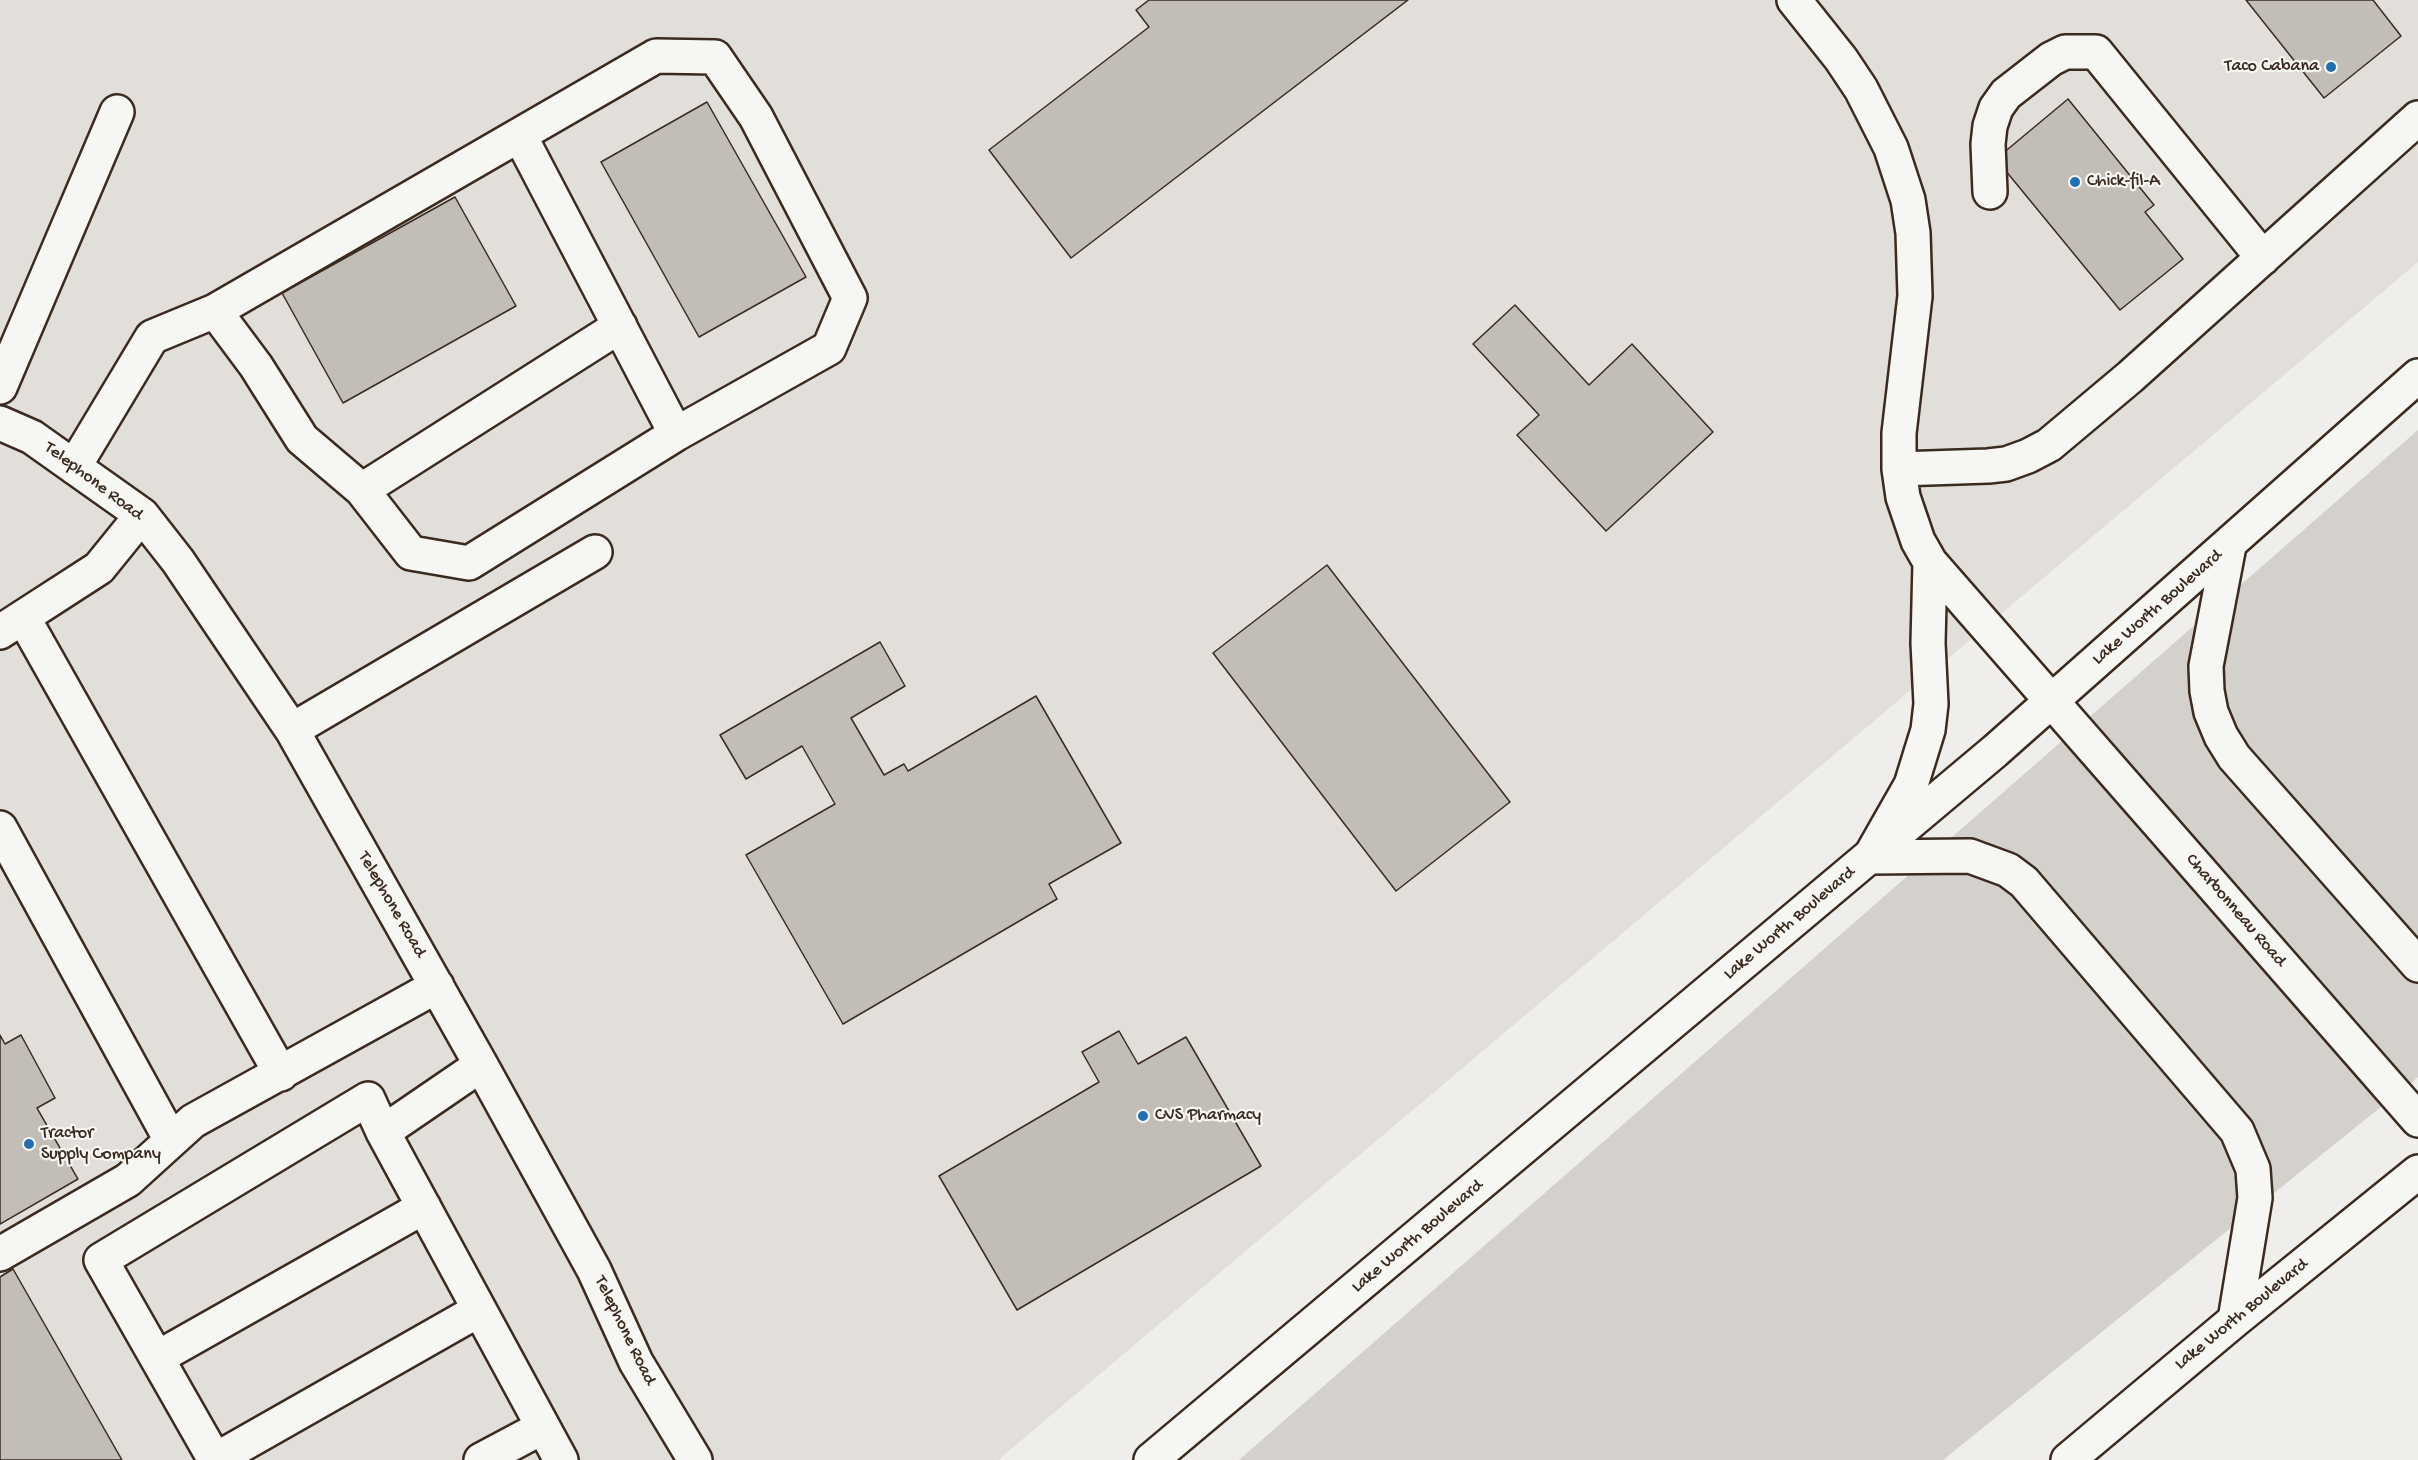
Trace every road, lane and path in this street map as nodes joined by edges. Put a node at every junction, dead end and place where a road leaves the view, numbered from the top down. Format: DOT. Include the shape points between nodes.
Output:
graph roads {
  1 [pos="1794,0"];
  2 [pos="117,112"];
  3 [pos="2418,118"];
  4 [pos="520,136"];
  5 [pos="1990,192"];
  6 [pos="2255,265"];
  7 [pos="214,311"];
  8 [pos="620,326"];
  9 [pos="2418,376"];
  10 [pos="0,387"];
  11 [pos="0,423"];
  12 [pos="676,434"];
  13 [pos="74,467"];
  14 [pos="1899,469"];
  15 [pos="362,490"];
  16 [pos="142,515"];
  17 [pos="2229,546"];
  18 [pos="595,552"];
  19 [pos="1930,562"];
  20 [pos="12,625"];
  21 [pos="2052,702"];
  22 [pos="292,730"];
  23 [pos="0,828"];
  24 [pos="1870,857"];
  25 [pos="2418,965"];
  26 [pos="437,986"];
  27 [pos="481,1065"];
  28 [pos="281,1074"];
  29 [pos="2418,1120"];
  30 [pos="384,1132"];
  31 [pos="171,1140"];
  32 [pos="2418,1172"];
  33 [pos="424,1207"];
  34 [pos="0,1254"];
  35 [pos="479,1310"];
  36 [pos="2235,1320"];
  37 [pos="157,1358"];
  38 [pos="543,1427"];
  39 [pos="215,1460"];
  40 [pos="481,1460"];
  41 [pos="561,1460"];
  42 [pos="695,1460"];
  43 [pos="1151,1460"];
  44 [pos="2068,1460"];
  1 -- 14 [label="main road, Charbonneau Road" via="1861,89 1891,148 1908,200 1915,296 1899,433"];
  2 -- 10 [label="main road"];
  3 -- 6 [label="main road"];
  4 -- 7 [label="main road"];
  4 -- 8 [label="main road"];
  4 -- 12 [label="main road" via="656,56 715,57 756,117 850,298 829,348"];
  5 -- 6 [label="main road" via="1988,144 1996,108 2006,94 2065,52 2096,52"];
  6 -- 14 [label="main road" via="2049,444 2006,464"];
  7 -- 13 [label="main road" via="152,337"];
  7 -- 15 [label="main road" via="256,366 303,439"];
  8 -- 12 [label="main road"];
  8 -- 15 [label="main road"];
  9 -- 17 [label="main road, Lake Worth Boulevard"];
  11 -- 13 [label="main road, Telephone Road" via="32,437"];
  12 -- 15 [label="main road" via="469,563 411,553"];
  13 -- 16 [label="main road, Telephone Road"];
  14 -- 19 [label="main road, Charbonneau Road" via="1918,541"];
  16 -- 20 [label="main road" via="99,568"];
  16 -- 22 [label="main road, Telephone Road" via="178,561"];
  17 -- 21 [label="main road, Lake Worth Boulevard"];
  17 -- 25 [label="main road" via="2206,666 2211,712 2220,736 2234,757"];
  18 -- 22 [label="main road"];
  19 -- 21 [label="main road, Charbonneau Road"];
  19 -- 24 [label="main road" via="1928,730 1911,785"];
  20 -- 28 [label="main road"];
  21 -- 24 [label="main road, Lake Worth Boulevard"];
  21 -- 29 [label="main road, Charbonneau Road"];
  22 -- 26 [label="main road, Telephone Road"];
  23 -- 31 [label="main road"];
  24 -- 36 [label="main road" via="1970,856 2008,870 2024,882 2237,1131 2253,1170 2255,1198"];
  24 -- 43 [label="main road, Lake Worth Boulevard"];
  26 -- 27 [label="main road, Telephone Road"];
  26 -- 28 [label="main road"];
  27 -- 30 [label="main road"];
  27 -- 42 [label="main road, Telephone Road" via="594,1270 636,1362"];
  28 -- 31 [label="main road" via="193,1121"];
  30 -- 33 [label="main road"];
  30 -- 37 [label="main road" via="368,1099 101,1260"];
  31 -- 34 [label="main road" via="128,1180"];
  32 -- 36 [label="main road, Lake Worth Boulevard"];
  33 -- 35 [label="main road"];
  33 -- 37 [label="main road"];
  35 -- 38 [label="main road"];
  35 -- 39 [label="main road"];
  36 -- 44 [label="main road, Lake Worth Boulevard"];
  37 -- 39 [label="main road"];
  38 -- 40 [label="main road"];
  38 -- 41 [label="main road"];
}
